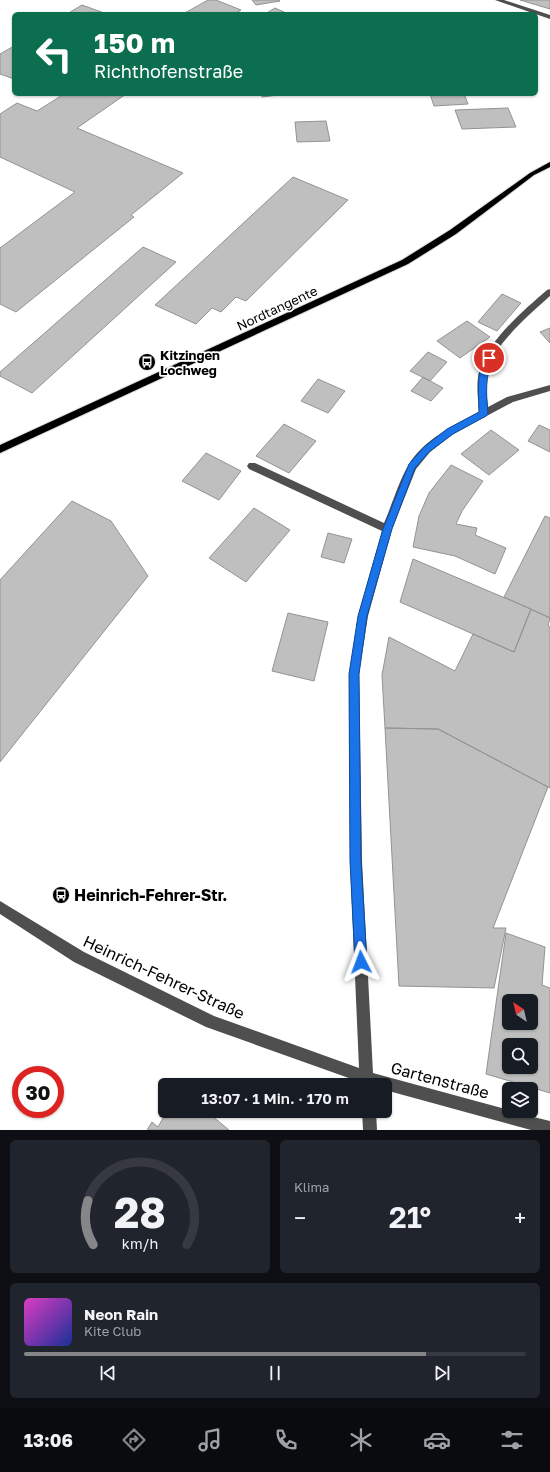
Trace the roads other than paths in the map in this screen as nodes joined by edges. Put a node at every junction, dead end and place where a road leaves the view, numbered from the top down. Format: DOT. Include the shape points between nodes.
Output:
graph roads {
  1 [pos="498,0"];
  2 [pos="535,12"];
  3 [pos="538,13"];
  4 [pos="550,17"];
  5 [pos="550,164"];
  6 [pos="550,292"];
  7 [pos="550,388"];
  8 [pos="484,414"];
  9 [pos="0,449"];
  10 [pos="252,466"];
  11 [pos="387,529"];
  12 [pos="0,907"];
  13 [pos="357,1078"];
  14 [pos="367,1078"];
  15 [pos="392,1088"];
  16 [pos="369,1118"];
  17 [pos="550,1128"];
  18 [pos="370,1130"];
  1 -- 2 [label="street"];
  3 -- 4 [label="street"];
  5 -- 9 [label="main road, Nordtangente" via="405,262"];
  6 -- 8 [label="street" via="508,332 489,358 483,372"];
  7 -- 8 [label="street" via="510,399"];
  8 -- 11 [label="street" via="450,432 426,450 412,467"];
  10 -- 11 [label="street"];
  11 -- 14 [label="street" via="363,616 354,674 356,861"];
  12 -- 13 [label="street, Heinrich-Fehrer-Straße" via="78,957 210,1022"];
  15 -- 17 [label="street, Gartenstraße"];
  16 -- 18 [label="street"];
}
